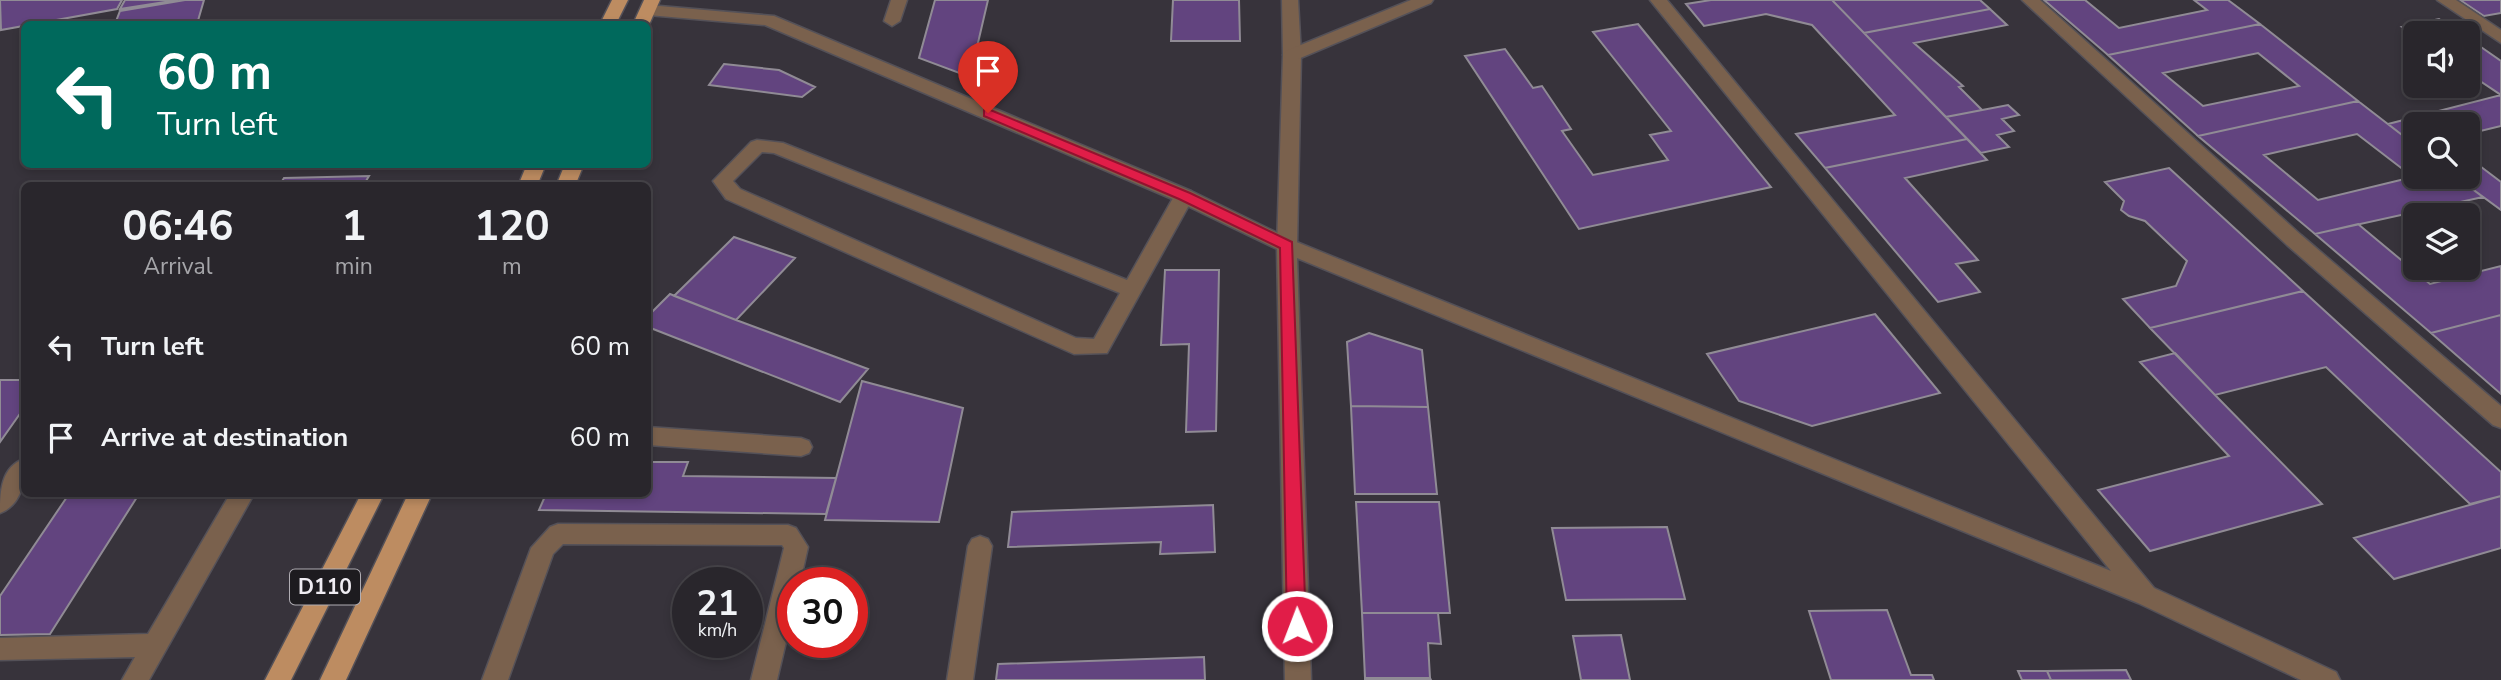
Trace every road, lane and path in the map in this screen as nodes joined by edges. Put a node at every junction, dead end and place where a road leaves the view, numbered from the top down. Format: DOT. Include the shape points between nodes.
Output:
graph roads {
  1 [pos="620,0"];
  2 [pos="899,0"];
  3 [pos="1290,0"];
  4 [pos="1426,0"];
  5 [pos="1658,0"];
  6 [pos="2030,0"];
  7 [pos="2445,0"];
  8 [pos="647,11"];
  9 [pos="610,21"];
  10 [pos="892,21"];
  11 [pos="2501,38"];
  12 [pos="1292,55"];
  13 [pos="1184,196"];
  14 [pos="1287,246"];
  15 [pos="1133,290"];
  16 [pos="2501,419"];
  17 [pos="651,436"];
  18 [pos="801,447"];
  19 [pos="21,472"];
  20 [pos="240,497"];
  21 [pos="370,497"];
  22 [pos="419,497"];
  23 [pos="0,503"];
  24 [pos="980,546"];
  25 [pos="2147,596"];
  26 [pos="155,645"];
  27 [pos="0,649"];
  28 [pos="135,680"];
  29 [pos="278,680"];
  30 [pos="332,680"];
  31 [pos="495,680"];
  32 [pos="764,680"];
  33 [pos="960,680"];
  34 [pos="1298,680"];
  35 [pos="2327,680"];
  1 -- 9 [label="main road"];
  2 -- 10 [label="street"];
  3 -- 12 [label="street"];
  4 -- 12 [label="street"];
  5 -- 25 [label="street"];
  6 -- 16 [label="street" via="2294,240"];
  7 -- 11 [label="street"];
  8 -- 13 [label="street" via="768,20"];
  12 -- 14 [label="street"];
  13 -- 14 [label="street"];
  13 -- 15 [label="street"];
  14 -- 25 [label="street"];
  14 -- 34 [label="street"];
  15 -- 15 [label="street" via="1100,346 1074,345 733,194 722,181 757,146 776,147"];
  17 -- 18 [label="street"];
  19 -- 23 [label="street"];
  20 -- 26 [label="street"];
  21 -- 29 [label="main road, D110"];
  22 -- 30 [label="main road, D110"];
  24 -- 33 [label="street"];
  25 -- 35 [label="street"];
  26 -- 27 [label="street"];
  26 -- 28 [label="street"];
  31 -- 32 [label="street" via="543,548 558,534 788,535 796,547"];
}
